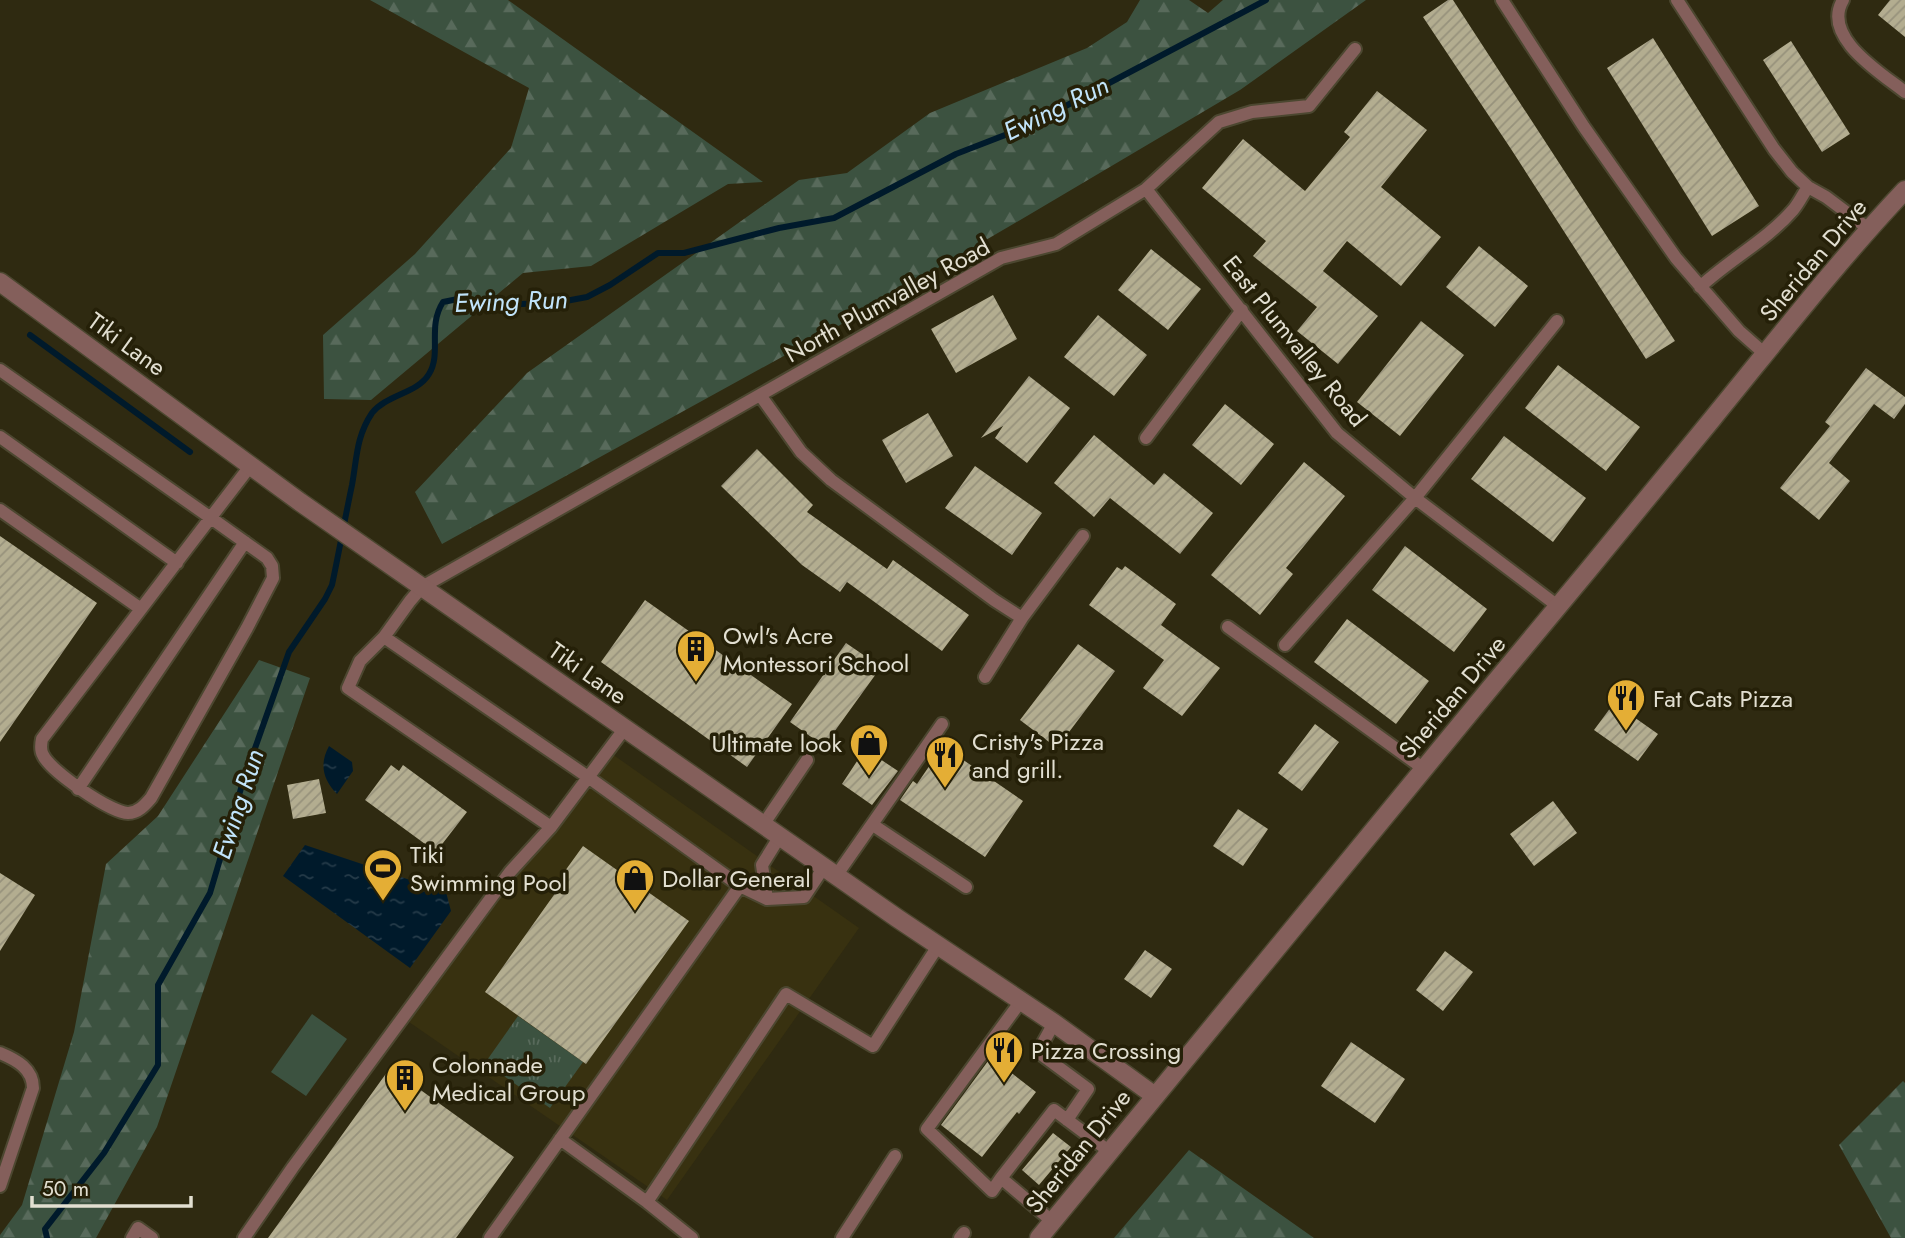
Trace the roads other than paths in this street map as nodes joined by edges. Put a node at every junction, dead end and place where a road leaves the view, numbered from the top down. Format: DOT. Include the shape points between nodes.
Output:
graph roads {
  1 [pos="1502,0"];
  2 [pos="1677,0"];
  3 [pos="1843,0"];
  4 [pos="1355,49"];
  5 [pos="1905,92"];
  6 [pos="1808,187"];
  7 [pos="1146,189"];
  8 [pos="1905,190"];
  9 [pos="1870,230"];
  10 [pos="0,282"];
  11 [pos="1700,287"];
  12 [pos="1242,310"];
  13 [pos="1557,321"];
  14 [pos="1765,354"];
  15 [pos="0,370"];
  16 [pos="760,395"];
  17 [pos="0,437"];
  18 [pos="1146,438"];
  19 [pos="251,465"];
  20 [pos="1415,498"];
  21 [pos="0,510"];
  22 [pos="211,518"];
  23 [pos="1083,536"];
  24 [pos="245,542"];
  25 [pos="177,563"];
  26 [pos="422,587"];
  27 [pos="1559,607"];
  28 [pos="141,609"];
  29 [pos="1022,618"];
  30 [pos="1228,627"];
  31 [pos="384,637"];
  32 [pos="1286,645"];
  33 [pos="985,677"];
  34 [pos="942,724"];
  35 [pos="625,728"];
  36 [pos="807,760"];
  37 [pos="1424,769"];
  38 [pos="588,777"];
  39 [pos="78,789"];
  40 [pos="764,825"];
  41 [pos="873,825"];
  42 [pos="551,827"];
  43 [pos="780,836"];
  44 [pos="830,872"];
  45 [pos="740,886"];
  46 [pos="966,887"];
  47 [pos="766,899"];
  48 [pos="938,946"];
  49 [pos="1021,1001"];
  50 [pos="1054,1023"];
  51 [pos="0,1053"];
  52 [pos="1155,1096"];
  53 [pos="1068,1120"];
  54 [pos="559,1139"];
  55 [pos="1110,1152"];
  56 [pos="895,1156"];
  57 [pos="1000,1178"];
  58 [pos="0,1186"];
  59 [pos="647,1202"];
  60 [pos="1053,1222"];
  61 [pos="132,1238"];
  62 [pos="152,1238"];
  63 [pos="244,1238"];
  64 [pos="490,1238"];
  65 [pos="692,1238"];
  66 [pos="842,1238"];
  67 [pos="1039,1238"];
  1 -- 11 [label="lane" via="1584,127"];
  2 -- 6 [label="lane" via="1774,149"];
  3 -- 5 [label="lane" via="1837,18 1852,49"];
  4 -- 7 [label="lane, North Plumvalley Road" via="1309,106 1252,112 1219,122"];
  6 -- 9 [label="lane"];
  6 -- 11 [label="lane" via="1780,224"];
  7 -- 12 [label="lane, East Plumvalley Road"];
  7 -- 16 [label="lane, North Plumvalley Road" via="1056,244 1001,258"];
  8 -- 9 [label="street, Sheridan Drive"];
  9 -- 14 [label="street, Sheridan Drive"];
  10 -- 19 [label="street, Tiki Lane"];
  11 -- 14 [label="lane"];
  12 -- 18 [label="lane"];
  12 -- 20 [label="lane, East Plumvalley Road" via="1338,433"];
  13 -- 20 [label="lane"];
  14 -- 27 [label="street, Sheridan Drive"];
  15 -- 22 [label="lane"];
  16 -- 26 [label="lane, North Plumvalley Road"];
  16 -- 29 [label="lane" via="801,452 831,480"];
  17 -- 25 [label="lane"];
  19 -- 22 [label="lane"];
  19 -- 26 [label="street, Tiki Lane"];
  20 -- 27 [label="lane, East Plumvalley Road"];
  20 -- 32 [label="lane"];
  21 -- 28 [label="lane"];
  22 -- 24 [label="lane"];
  22 -- 25 [label="lane"];
  23 -- 29 [label="lane"];
  24 -- 39 [label="lane"];
  24 -- 39 [label="lane" via="267,558 273,578 151,798 126,814"];
  25 -- 28 [label="lane"];
  26 -- 31 [label="lane"];
  26 -- 35 [label="street, Tiki Lane"];
  27 -- 37 [label="street, Sheridan Drive"];
  28 -- 39 [label="lane" via="42,739 43,756"];
  29 -- 33 [label="lane"];
  30 -- 37 [label="lane"];
  31 -- 38 [label="lane"];
  31 -- 42 [label="lane" via="360,661 348,688"];
  34 -- 41 [label="lane"];
  35 -- 38 [label="lane"];
  35 -- 40 [label="street, Tiki Lane"];
  36 -- 40 [label="lane"];
  37 -- 52 [label="street, Sheridan Drive"];
  38 -- 42 [label="lane"];
  38 -- 45 [label="lane"];
  40 -- 43 [label="street, Tiki Lane"];
  41 -- 44 [label="lane"];
  41 -- 46 [label="lane"];
  42 -- 63 [label="lane" via="510,872"];
  43 -- 44 [label="street, Tiki Lane"];
  43 -- 47 [label="lane" via="762,865"];
  44 -- 47 [label="lane" via="804,897"];
  44 -- 48 [label="street, Tiki Lane"];
  45 -- 47 [label="lane"];
  45 -- 54 [label="lane"];
  48 -- 49 [label="street, Tiki Lane"];
  48 -- 59 [label="lane" via="873,1046 786,994"];
  49 -- 50 [label="street, Tiki Lane"];
  49 -- 57 [label="lane" via="927,1129 992,1192"];
  50 -- 52 [label="street, Tiki Lane"];
  50 -- 53 [label="lane" via="1038,1052 1088,1089"];
  51 -- 58 [label="lane" via="25,1068 33,1078 33,1088"];
  52 -- 55 [label="street, Sheridan Drive"];
  53 -- 55 [label="lane"];
  53 -- 57 [label="lane" via="1054,1110"];
  54 -- 59 [label="lane"];
  54 -- 64 [label="lane"];
  55 -- 60 [label="street, Sheridan Drive"];
  56 -- 66 [label="lane"];
  57 -- 60 [label="lane"];
  59 -- 65 [label="lane"];
  60 -- 67 [label="street, Sheridan Drive"];
  61 -- 62 [label="lane" via="138,1228"];
}
